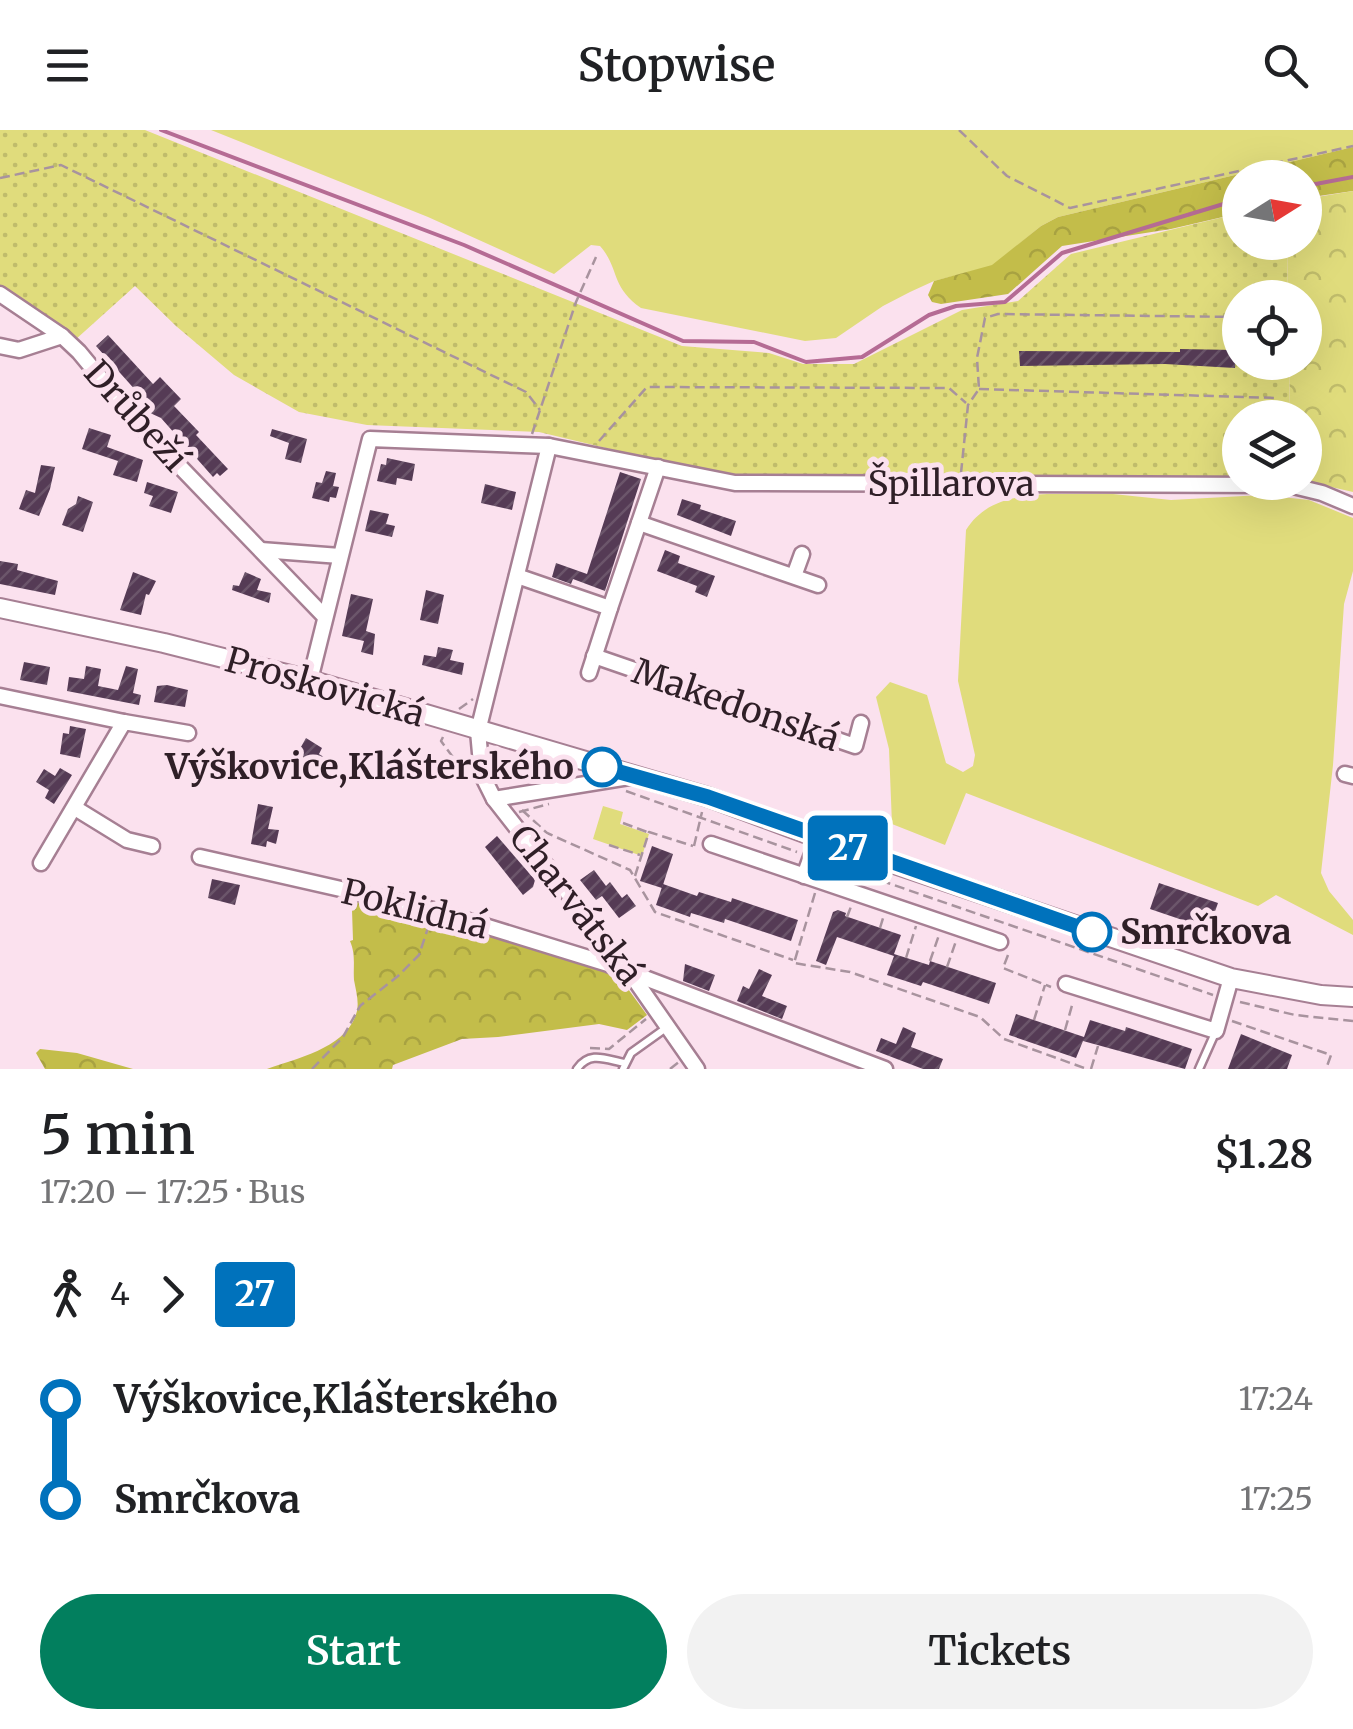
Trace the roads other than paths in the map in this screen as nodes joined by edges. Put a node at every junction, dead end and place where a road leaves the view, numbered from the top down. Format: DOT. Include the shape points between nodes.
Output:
graph roads {
  1 [pos="0,294"];
  2 [pos="62,336"];
  3 [pos="0,346"];
  4 [pos="550,446"];
  5 [pos="658,467"];
  6 [pos="1353,506"];
  7 [pos="638,524"];
  8 [pos="261,550"];
  9 [pos="802,554"];
  10 [pos="340,556"];
  11 [pos="517,576"];
  12 [pos="794,576"];
  13 [pos="818,584"];
  14 [pos="0,608"];
  15 [pos="610,608"];
  16 [pos="325,616"];
  17 [pos="594,656"];
  18 [pos="589,673"];
  19 [pos="310,680"];
  20 [pos="0,696"];
  21 [pos="124,722"];
  22 [pos="862,722"];
  23 [pos="478,731"];
  24 [pos="188,732"];
  25 [pos="629,783"];
  26 [pos="494,799"];
  27 [pos="75,808"];
  28 [pos="818,838"];
  29 [pos="152,846"];
  30 [pos="701,846"];
  31 [pos="200,857"];
  32 [pos="41,863"];
  33 [pos="804,876"];
  34 [pos="1004,947"];
  35 [pos="628,970"];
  36 [pos="1230,978"];
  37 [pos="1063,988"];
  38 [pos="1353,997"];
  39 [pos="1218,1024"];
  40 [pos="668,1027"];
  41 [pos="624,1066"];
  42 [pos="577,1069"];
  43 [pos="697,1069"];
  44 [pos="885,1069"];
  45 [pos="1199,1069"];
  1 -- 2 [label="street, Drůbeží"];
  2 -- 3 [label="street" via="19,350"];
  2 -- 8 [label="street, Drůbeží"];
  4 -- 5 [label="street, Špillarova"];
  4 -- 10 [label="street, Špillarova" via="370,439"];
  4 -- 11 [label="street"];
  5 -- 6 [label="street, Špillarova" via="735,483 1289,485"];
  5 -- 7 [label="street"];
  7 -- 12 [label="street"];
  7 -- 15 [label="street"];
  8 -- 10 [label="street"];
  8 -- 16 [label="street, Drůbeží"];
  9 -- 12 [label="street"];
  10 -- 16 [label="street, Špillarova"];
  11 -- 15 [label="street"];
  11 -- 23 [label="street"];
  12 -- 13 [label="street"];
  14 -- 19 [label="street, Proskovická"];
  15 -- 17 [label="street"];
  16 -- 19 [label="street, Špillarova"];
  17 -- 18 [label="street"];
  17 -- 22 [label="street, Makedonská" via="855,746"];
  19 -- 23 [label="street, Proskovická"];
  20 -- 21 [label="street"];
  21 -- 24 [label="street"];
  21 -- 27 [label="street"];
  23 -- 25 [label="street, Proskovická"];
  23 -- 26 [label="street, Charvátská" via="482,775"];
  25 -- 26 [label="street"];
  25 -- 28 [label="street, Proskovická" via="708,797"];
  26 -- 35 [label="street, Charvátská" via="516,814"];
  27 -- 29 [label="street" via="126,840"];
  27 -- 32 [label="street"];
  28 -- 33 [label="street"];
  28 -- 36 [label="street, Proskovická"];
  30 -- 33 [label="street"];
  31 -- 35 [label="street, Poklidná" via="433,910"];
  33 -- 34 [label="street"];
  35 -- 40 [label="street, Charvátská"];
  35 -- 44 [label="street, Poklidná"];
  36 -- 38 [label="street, Proskovická"];
  36 -- 39 [label="street"];
  37 -- 39 [label="street"];
  39 -- 45 [label="lane"];
  40 -- 41 [label="lane" via="631,1053"];
  40 -- 43 [label="street, Charvátská"];
  41 -- 42 [label="lane" via="590,1058"];
}
